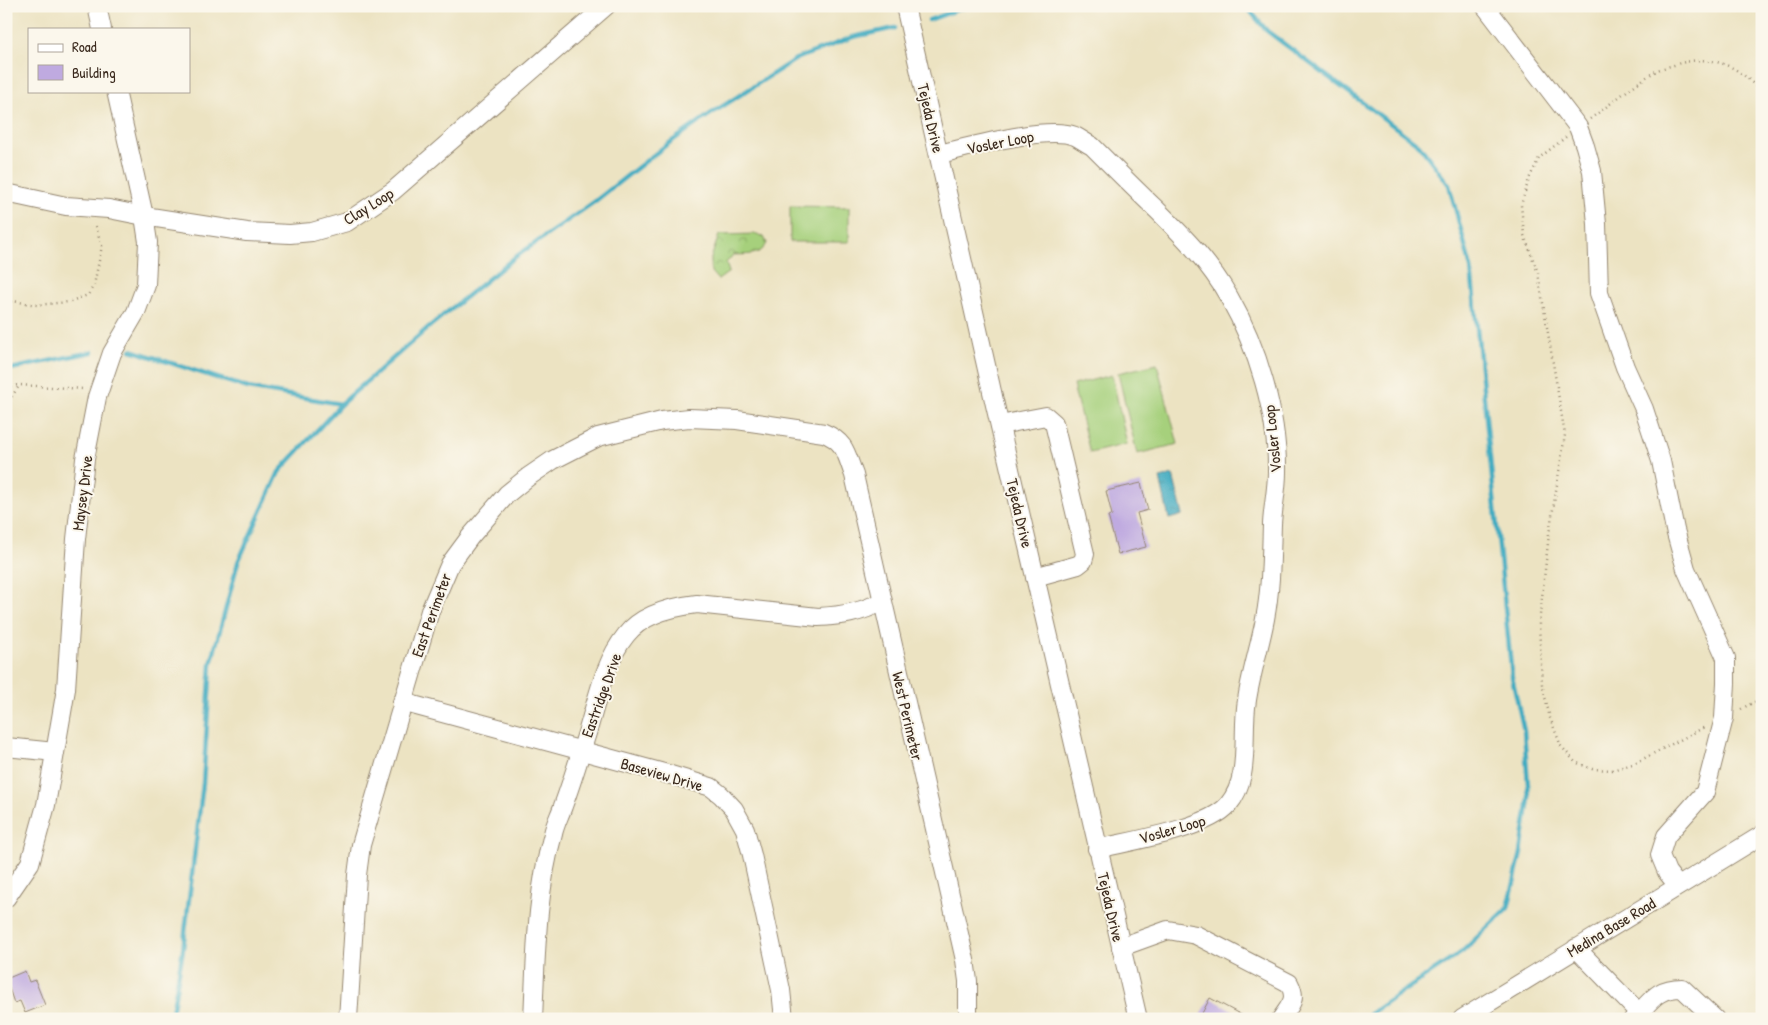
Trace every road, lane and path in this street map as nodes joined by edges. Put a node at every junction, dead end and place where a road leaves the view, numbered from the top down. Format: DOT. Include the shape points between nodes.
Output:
graph roads {
  1 [pos="96,6"];
  2 [pos="606,6"];
  3 [pos="905,6"];
  4 [pos="1485,6"];
  5 [pos="102,28"];
  6 [pos="116,92"];
  7 [pos="1762,94"];
  8 [pos="1578,128"];
  9 [pos="939,154"];
  10 [pos="6,193"];
  11 [pos="92,208"];
  12 [pos="144,216"];
  13 [pos="6,300"];
  14 [pos="19,385"];
  15 [pos="6,386"];
  16 [pos="99,390"];
  17 [pos="6,406"];
  18 [pos="1000,425"];
  19 [pos="817,432"];
  20 [pos="1035,576"];
  21 [pos="882,601"];
  22 [pos="1762,698"];
  23 [pos="402,702"];
  24 [pos="1724,718"];
  25 [pos="6,747"];
  26 [pos="55,752"];
  27 [pos="581,752"];
  28 [pos="1762,835"];
  29 [pos="1097,849"];
  30 [pos="1678,886"];
  31 [pos="6,898"];
  32 [pos="1120,947"];
  33 [pos="1576,948"];
  34 [pos="1639,1017"];
  35 [pos="348,1019"];
  36 [pos="533,1019"];
  37 [pos="784,1019"];
  38 [pos="968,1019"];
  39 [pos="1138,1019"];
  40 [pos="1281,1019"];
  41 [pos="1462,1019"];
  42 [pos="1715,1019"];
  1 -- 5 [label="street"];
  2 -- 12 [label="street, Clay Loop" via="393,191 347,222 312,232 290,234 247,232"];
  3 -- 9 [label="street, Tejeda Drive"];
  4 -- 8 [label="street"];
  6 -- 12 [label="street, Maysey Drive"];
  7 -- 8 [label="path" via="1737,70 1720,62 1703,59 1683,62 1657,70"];
  8 -- 24 [label="street" via="1592,171 1599,293 1661,461 1686,569 1726,658"];
  8 -- 24 [label="path" via="1539,158 1521,205 1524,235 1538,273 1565,435 1549,534 1540,624 1542,684 1550,718 1561,746 1575,762 1592,769 1612,770 1633,764"];
  9 -- 18 [label="street, Tejeda Drive"];
  9 -- 29 [label="street, Vosler Loop" via="996,141 1058,133 1074,136 1092,146 1195,248 1212,271 1229,297 1255,354 1270,408 1277,472 1270,587 1246,700 1244,754 1237,790 1220,813 1204,821"];
  10 -- 11 [label="street, Clay Loop"];
  11 -- 12 [label="street, Clay Loop"];
  11 -- 13 [label="path" via="102,246 94,285 88,295 68,302 37,305"];
  12 -- 16 [label="street, Maysey Drive" via="148,242 146,285 136,312 112,353"];
  14 -- 15 [label="path"];
  14 -- 16 [label="path"];
  14 -- 17 [label="path"];
  16 -- 26 [label="street, Maysey Drive" via="85,459 66,689"];
  18 -- 20 [label="street, Tejeda Drive"];
  18 -- 20 [label="street" via="1046,416 1054,423 1085,554 1078,565"];
  19 -- 21 [label="street, West Perimeter" via="834,437 842,444 854,475"];
  19 -- 23 [label="street, East Perimeter" via="737,420 689,418 662,421 598,437 545,466 507,494 450,564 430,611"];
  20 -- 29 [label="street, Tejeda Drive"];
  21 -- 27 [label="street, Eastridge Drive" via="838,616 818,617 697,604 661,612 644,620 626,634 612,657"];
  21 -- 38 [label="street, West Perimeter" via="965,960"];
  22 -- 24 [label="path"];
  23 -- 27 [label="street, Baseview Drive"];
  23 -- 35 [label="street, East Perimeter" via="360,844"];
  24 -- 30 [label="street" via="1705,792 1666,836 1660,855"];
  25 -- 26 [label="street"];
  26 -- 31 [label="street, Maysey Drive" via="46,805 30,863"];
  27 -- 36 [label="street, Eastridge Drive" via="553,834 546,866 539,906"];
  27 -- 37 [label="street, Baseview Drive" via="711,787 734,809 745,829 752,855 781,990"];
  28 -- 30 [label="street, Medina Base Road"];
  29 -- 32 [label="street, Tejeda Drive"];
  30 -- 33 [label="street, Medina Base Road"];
  32 -- 39 [label="street, Tejeda Drive"];
  32 -- 40 [label="street" via="1168,930 1196,935 1289,983 1294,993 1293,1001"];
  33 -- 34 [label="street"];
  33 -- 41 [label="street, Medina Base Road"];
  34 -- 42 [label="street" via="1654,997 1668,988 1682,988"];
}
